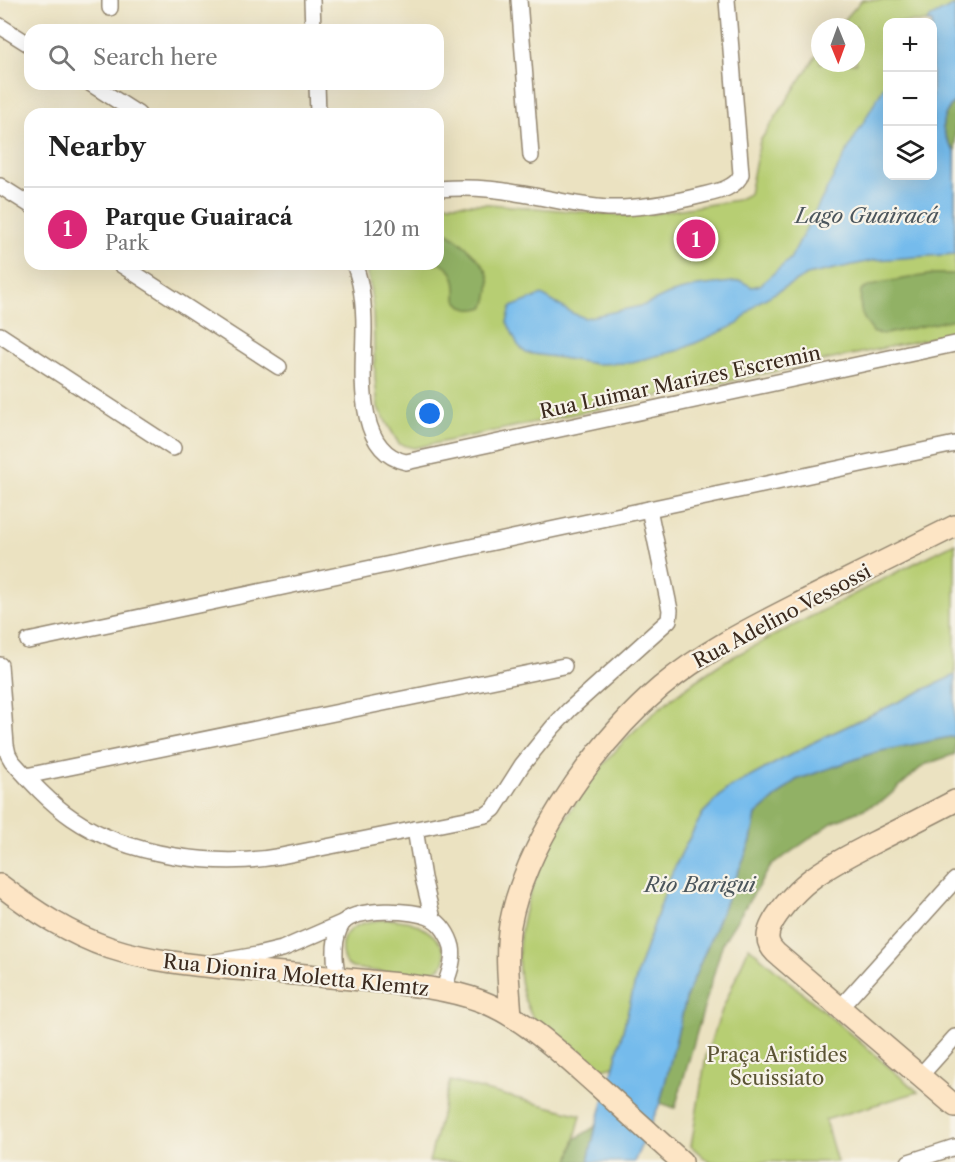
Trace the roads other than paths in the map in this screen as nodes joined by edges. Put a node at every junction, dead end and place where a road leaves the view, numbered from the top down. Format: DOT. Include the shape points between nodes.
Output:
graph roads {
  1 [pos="312,0"];
  2 [pos="728,0"];
  3 [pos="518,1"];
  4 [pos="314,24"];
  5 [pos="0,26"];
  6 [pos="24,41"];
  7 [pos="100,90"];
  8 [pos="317,90"];
  9 [pos="129,108"];
  10 [pos="318,108"];
  11 [pos="531,156"];
  12 [pos="0,186"];
  13 [pos="444,189"];
  14 [pos="24,201"];
  15 [pos="129,270"];
  16 [pos="356,270"];
  17 [pos="0,335"];
  18 [pos="955,344"];
  19 [pos="279,367"];
  20 [pos="955,444"];
  21 [pos="173,448"];
  22 [pos="649,509"];
  23 [pos="955,526"];
  24 [pos="28,641"];
  25 [pos="0,665"];
  26 [pos="564,666"];
  27 [pos="26,776"];
  28 [pos="955,801"];
  29 [pos="415,829"];
  30 [pos="955,880"];
  31 [pos="0,885"];
  32 [pos="433,919"];
  33 [pos="344,922"];
  34 [pos="196,965"];
  35 [pos="338,978"];
  36 [pos="443,992"];
  37 [pos="840,1008"];
  38 [pos="511,1016"];
  39 [pos="955,1037"];
  40 [pos="920,1076"];
  41 [pos="955,1106"];
  42 [pos="955,1148"];
  43 [pos="682,1162"];
  44 [pos="909,1162"];
  1 -- 4 [label="street"];
  2 -- 13 [label="street" via="741,174 736,183 711,194 629,208 578,205 514,192"];
  3 -- 11 [label="street"];
  5 -- 6 [label="street"];
  7 -- 9 [label="street"];
  8 -- 10 [label="street"];
  12 -- 14 [label="street"];
  15 -- 19 [label="street"];
  16 -- 18 [label="street, Rua Luimar Marizes Escremin" via="363,307 363,388 369,424 381,447 406,462"];
  17 -- 21 [label="street"];
  20 -- 22 [label="street"];
  22 -- 24 [label="street"];
  22 -- 29 [label="street" via="669,620 553,727 522,765 492,812"];
  23 -- 38 [label="street, Rua Adelino Vessossi" via="709,652 676,675 623,723 565,799 525,874 510,927"];
  25 -- 27 [label="street" via="8,754"];
  26 -- 27 [label="street"];
  27 -- 29 [label="street" via="71,818 107,837 192,858 266,859"];
  28 -- 37 [label="street" via="809,880 772,922 768,940 771,947"];
  29 -- 32 [label="street"];
  30 -- 37 [label="street"];
  31 -- 34 [label="street, Rua Dionira Moletta Klemtz" via="53,922 109,948"];
  32 -- 33 [label="street" via="386,912 355,916"];
  32 -- 36 [label="street" via="445,931 452,948"];
  33 -- 34 [label="street" via="282,949"];
  33 -- 35 [label="street" via="334,949"];
  34 -- 35 [label="street, Rua Dionira Moletta Klemtz"];
  35 -- 36 [label="street, Rua Dionira Moletta Klemtz"];
  36 -- 38 [label="street, Rua Dionira Moletta Klemtz" via="479,1000"];
  37 -- 40 [label="street"];
  38 -- 43 [label="street, Rua Dionira Moletta Klemtz" via="586,1075"];
  39 -- 40 [label="street"];
  40 -- 41 [label="street"];
  42 -- 44 [label="street"];
}
